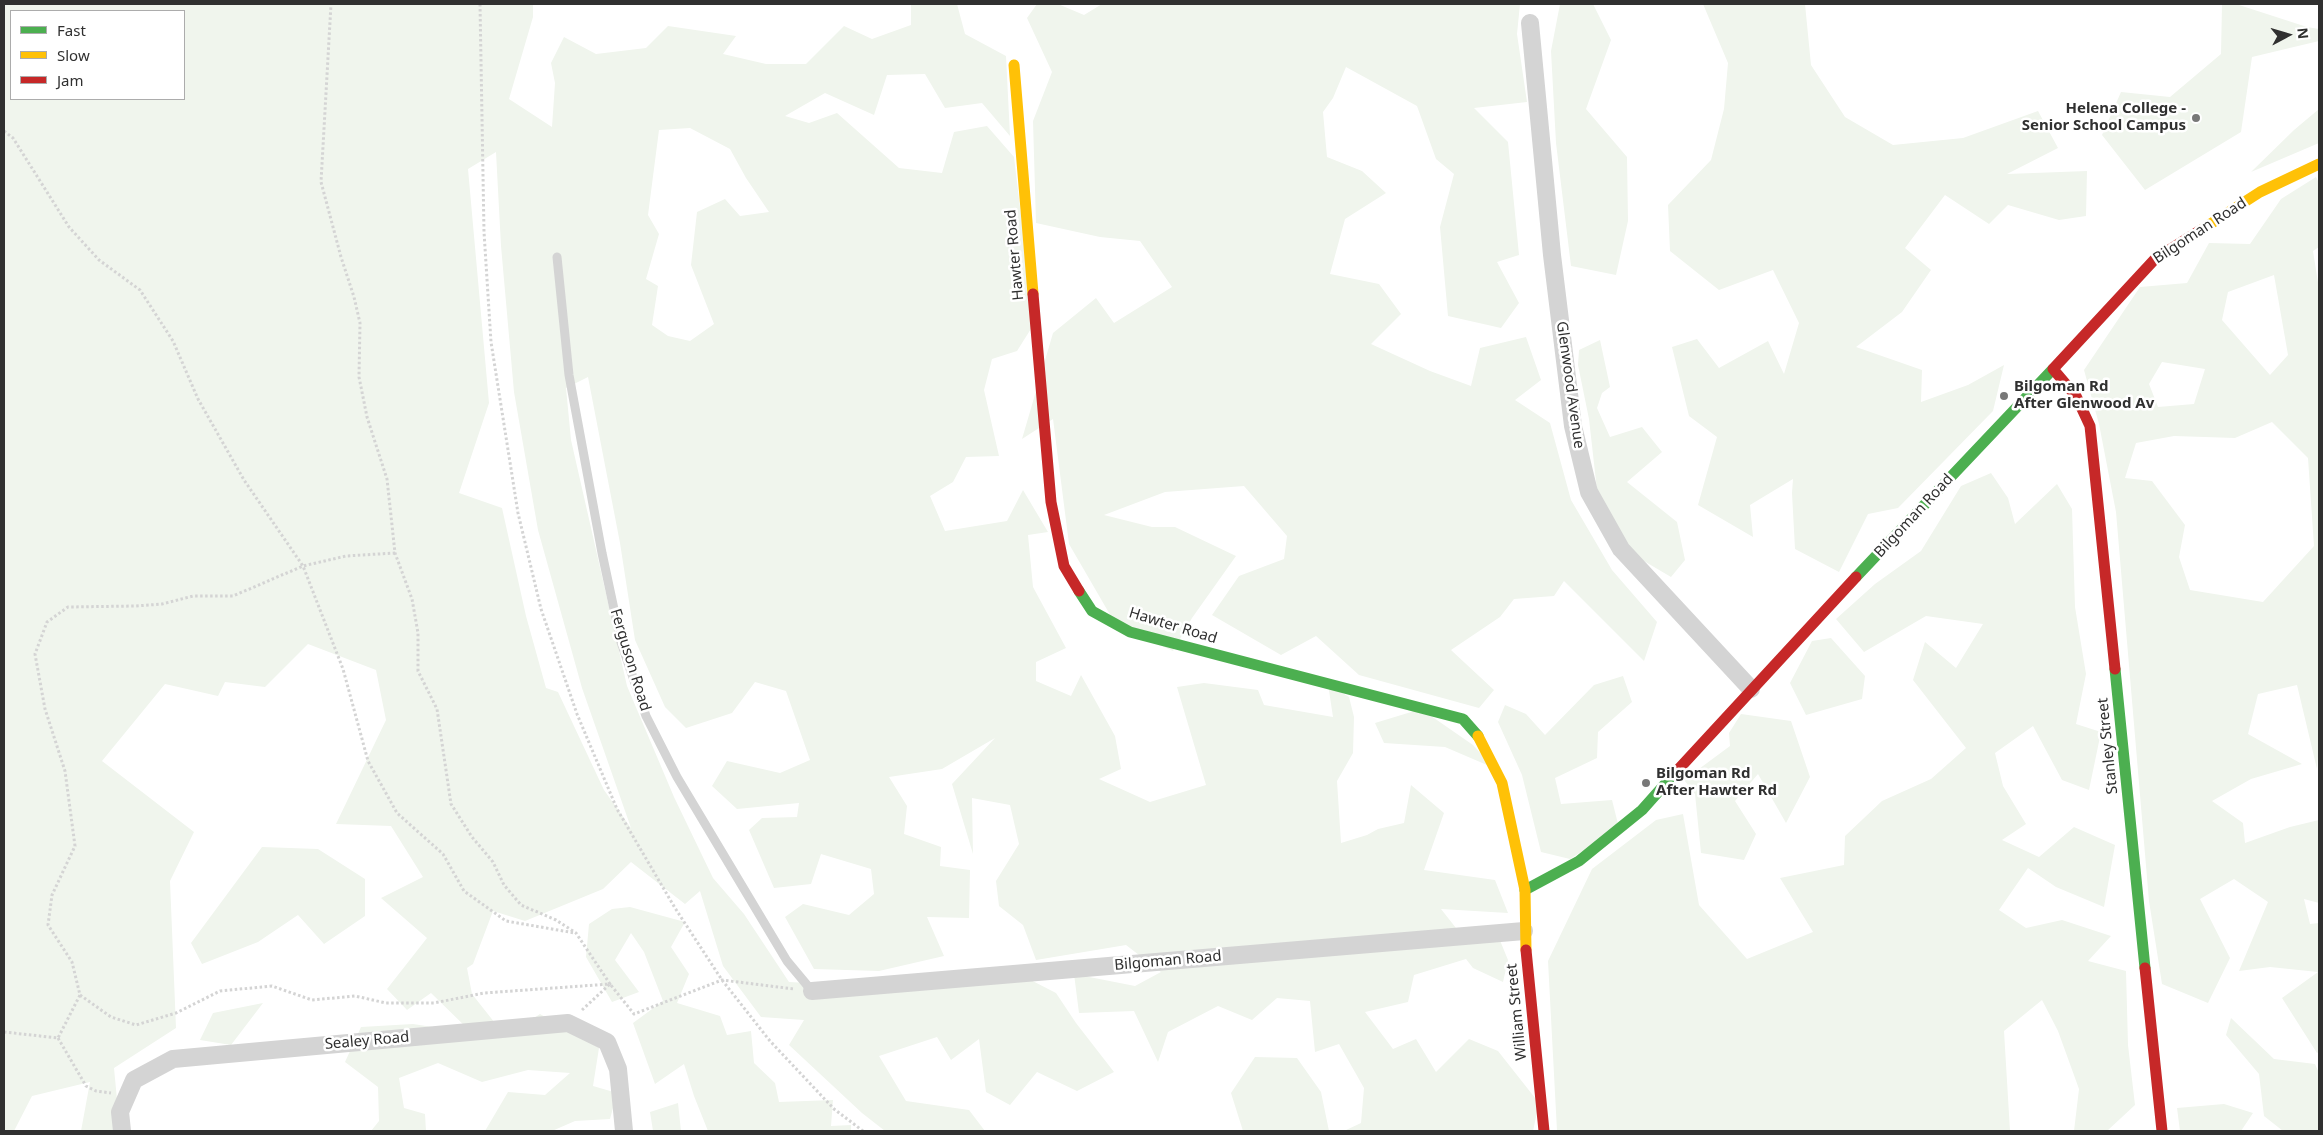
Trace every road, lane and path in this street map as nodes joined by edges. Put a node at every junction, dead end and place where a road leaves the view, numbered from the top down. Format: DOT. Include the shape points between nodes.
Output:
graph roads {
  1 [pos="331,4"];
  2 [pos="480,4"];
  3 [pos="1530,23"];
  4 [pos="1014,65"];
  5 [pos="4,131"];
  6 [pos="2319,164"];
  7 [pos="557,256"];
  8 [pos="2053,369"];
  9 [pos="395,552"];
  10 [pos="302,566"];
  11 [pos="1751,689"];
  12 [pos="1525,890"];
  13 [pos="1524,931"];
  14 [pos="576,933"];
  15 [pos="722,980"];
  16 [pos="610,984"];
  17 [pos="812,991"];
  18 [pos="80,995"];
  19 [pos="568,1023"];
  20 [pos="4,1032"];
  21 [pos="58,1038"];
  22 [pos="123,1104"];
  23 [pos="122,1131"];
  24 [pos="624,1131"];
  25 [pos="863,1131"];
  26 [pos="1544,1131"];
  27 [pos="2162,1131"];
  1 -- 9 [label="path" via="321,182 358,314 359,377 367,417 387,479"];
  2 -- 15 [label="path" via="484,232 491,342 518,513 541,609 577,714 617,809"];
  3 -- 11 [label="street, Glenwood Avenue" via="1552,255 1573,426 1589,492 1621,549"];
  4 -- 12 [label="street, Hawter Road" via="1051,502 1064,566 1092,611 1130,632 1463,719 1482,741 1502,783"];
  5 -- 10 [label="path" via="13,138 69,228 98,260 140,290 174,341 198,399 244,480"];
  6 -- 8 [label="street, Bilgoman Road" via="2260,192 2155,259"];
  7 -- 17 [label="lane, Ferguson Road" via="569,375 602,554 621,642 646,716 677,777 787,961"];
  8 -- 11 [label="street, Bilgoman Road"];
  8 -- 27 [label="street, Stanley Street" via="2076,396 2090,426"];
  9 -- 10 [label="path" via="346,556"];
  9 -- 14 [label="path" via="412,599 418,633 418,671 437,709 451,804 493,862 504,885 521,905 556,920"];
  10 -- 14 [label="path" via="343,669 368,761 397,813 443,854 464,891 506,921"];
  10 -- 18 [label="path" via="233,596 193,596 162,604 136,606 68,607 47,622 34,654 45,710 65,771 75,846 52,895 48,925 72,962"];
  11 -- 12 [label="street, Bilgoman Road" via="1642,810 1579,861"];
  12 -- 13 [label="street, William Street"];
  13 -- 17 [label="street, Bilgoman Road"];
  13 -- 26 [label="street, William Street"];
  14 -- 16 [label="path"];
  15 -- 16 [label="path" via="634,1014"];
  15 -- 17 [label="path"];
  15 -- 25 [label="path" via="770,1041 834,1108"];
  16 -- 18 [label="path" via="484,993 434,1003 386,1004 356,996 312,1000 272,986 220,991 176,1013 136,1025 111,1017"];
  16 -- 19 [label="path"];
  18 -- 21 [label="path"];
  19 -- 22 [label="street, Sealey Road" via="173,1059 134,1080"];
  19 -- 24 [label="street" via="607,1042 618,1068"];
  20 -- 21 [label="path"];
  21 -- 22 [label="path" via="86,1086"];
  22 -- 23 [label="street"];
}
